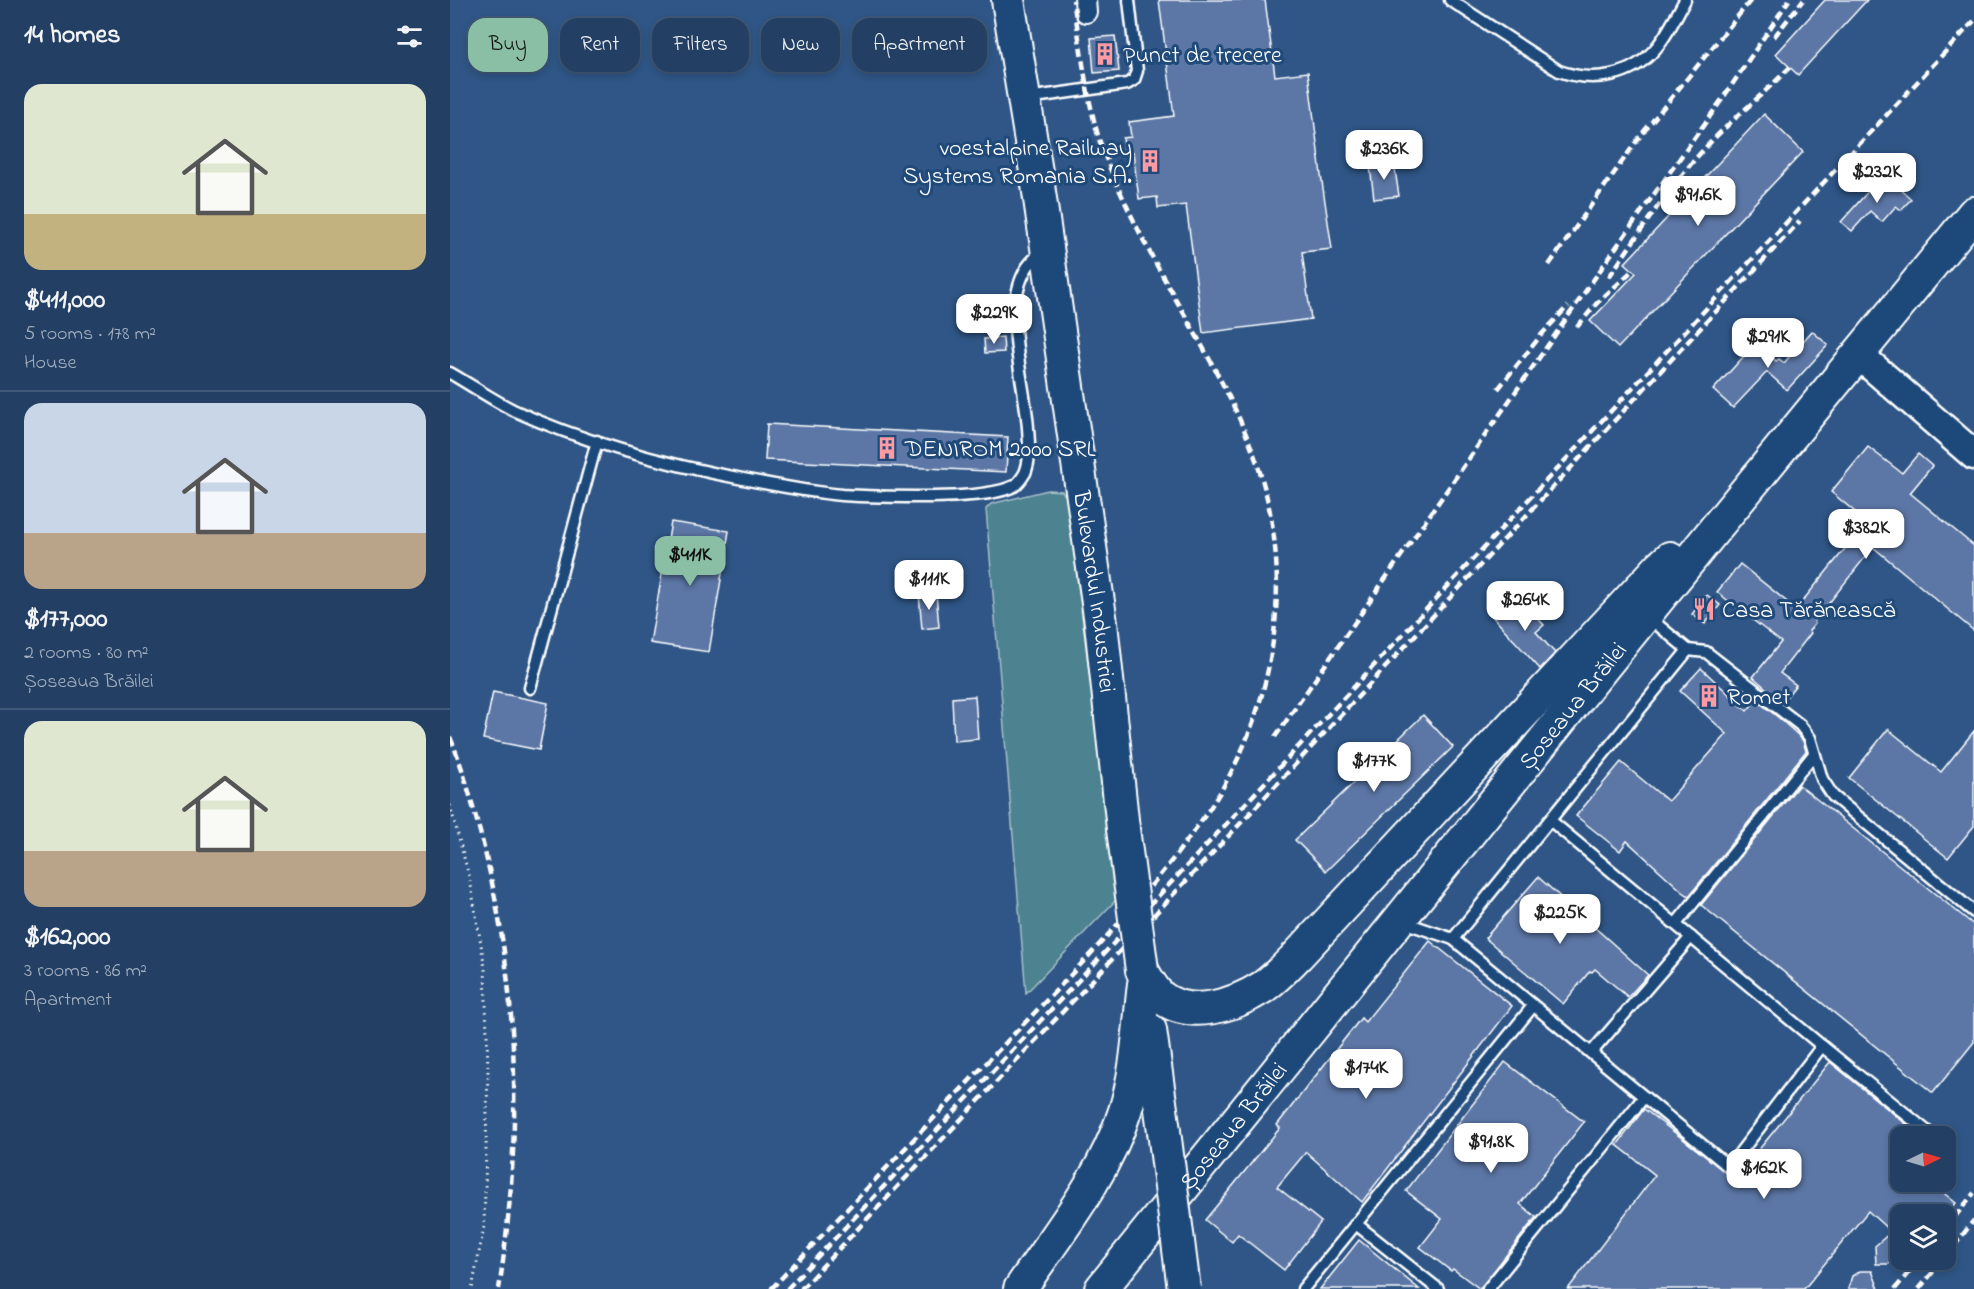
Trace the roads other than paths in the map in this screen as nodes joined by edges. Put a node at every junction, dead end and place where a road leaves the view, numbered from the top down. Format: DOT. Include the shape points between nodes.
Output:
graph roads {
  1 [pos="1008,0"];
  2 [pos="1129,0"];
  3 [pos="1450,0"];
  4 [pos="1685,0"];
  5 [pos="1024,98"];
  6 [pos="1974,213"];
  7 [pos="1047,247"];
  8 [pos="1859,355"];
  9 [pos="450,373"];
  10 [pos="597,441"];
  11 [pos="1974,454"];
  12 [pos="1714,530"];
  13 [pos="1646,615"];
  14 [pos="1688,650"];
  15 [pos="530,688"];
  16 [pos="1814,754"];
  17 [pos="1551,820"];
  18 [pos="1974,912"];
  19 [pos="1400,921"];
  20 [pos="1676,924"];
  21 [pos="1691,937"];
  22 [pos="1453,939"];
  23 [pos="1143,977"];
  24 [pos="1533,1005"];
  25 [pos="1822,1046"];
  26 [pos="1592,1053"];
  27 [pos="1644,1097"];
  28 [pos="1920,1126"];
  29 [pos="1356,1224"];
  30 [pos="1020,1289"];
  31 [pos="1101,1289"];
  32 [pos="1184,1289"];
  33 [pos="1303,1289"];
  34 [pos="1438,1289"];
  35 [pos="1488,1289"];
  1 -- 5 [label="main road, Bulevardul Industriei"];
  2 -- 5 [label="lane" via="1137,71 1134,80"];
  3 -- 4 [label="lane" via="1559,71 1587,78 1611,76 1647,57"];
  5 -- 7 [label="main road, Bulevardul Industriei"];
  6 -- 8 [label="main road, Șoseaua Brăilei"];
  7 -- 10 [label="lane" via="1026,269 1017,294 1017,344 1029,438 1026,471 1014,486 948,497 817,492 698,470"];
  7 -- 23 [label="main road, Bulevardul Industriei, bridge" via="1101,623"];
  8 -- 11 [label="main road"];
  8 -- 12 [label="main road, Șoseaua Brăilei"];
  9 -- 10 [label="lane" via="511,409"];
  10 -- 15 [label="lane"];
  12 -- 13 [label="main road, Șoseaua Brăilei"];
  12 -- 23 [label="main road" via="1694,540 1660,567 1278,975 1239,999 1183,1008 1157,993"];
  13 -- 14 [label="lane"];
  13 -- 19 [label="main road, Șoseaua Brăilei"];
  14 -- 16 [label="lane" via="1706,652 1800,725 1810,738"];
  14 -- 17 [label="lane"];
  16 -- 18 [label="lane" via="1822,779 1833,796"];
  16 -- 20 [label="lane"];
  17 -- 20 [label="lane"];
  17 -- 22 [label="lane"];
  19 -- 22 [label="lane"];
  19 -- 31 [label="main road, Șoseaua Brăilei"];
  20 -- 21 [label="lane"];
  21 -- 25 [label="lane"];
  21 -- 26 [label="lane"];
  22 -- 24 [label="lane"];
  23 -- 30 [label="main road" via="1132,1084 1116,1135 1087,1190"];
  23 -- 32 [label="main road, Șoseaua Brăilei, bridge"];
  24 -- 26 [label="lane"];
  24 -- 29 [label="lane"];
  25 -- 27 [label="lane" via="1729,1167"];
  25 -- 28 [label="lane"];
  26 -- 27 [label="lane"];
  27 -- 35 [label="lane"];
  29 -- 33 [label="lane"];
  29 -- 34 [label="lane"];
}
